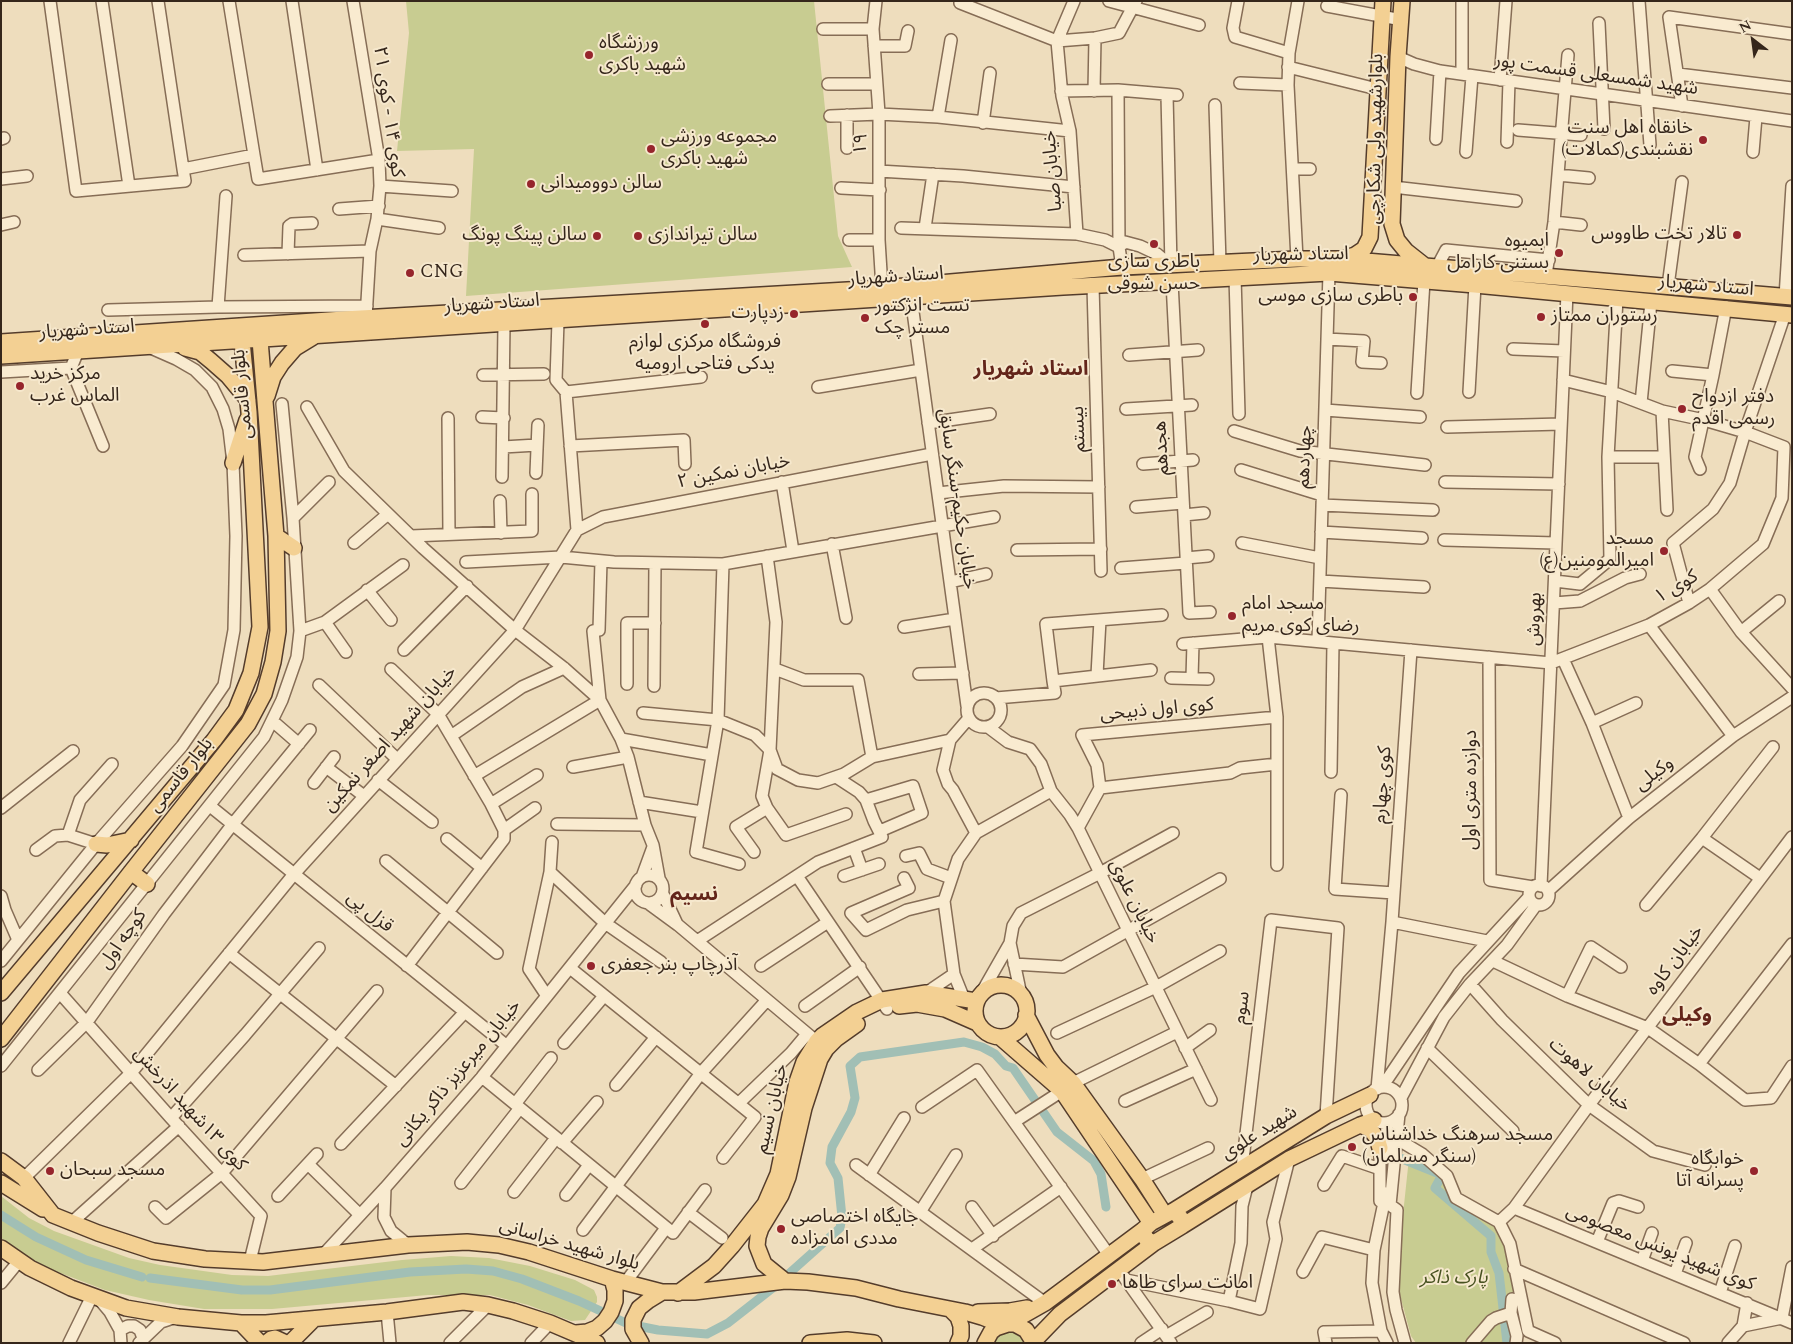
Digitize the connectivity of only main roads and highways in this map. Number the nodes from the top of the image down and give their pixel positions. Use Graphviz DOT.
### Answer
graph roads {
  1 [pos="1402,1"];
  2 [pos="1382,9"];
  3 [pos="1372,223"];
  4 [pos="1392,224"];
  5 [pos="1342,259"];
  6 [pos="1428,271"];
  7 [pos="1476,277"];
  8 [pos="1788,297"];
  9 [pos="799,299"];
  10 [pos="776,300"];
  11 [pos="1789,315"];
  12 [pos="248,326"];
  13 [pos="315,336"];
  14 [pos="260,340"];
  15 [pos="1,342"];
  16 [pos="242,342"];
  17 [pos="176,345"];
  18 [pos="1,356"];
  19 [pos="265,399"];
  20 [pos="249,406"];
  21 [pos="232,463"];
  22 [pos="276,536"];
  23 [pos="294,548"];
  24 [pos="131,840"];
  25 [pos="96,844"];
  26 [pos="131,872"];
  27 [pos="147,884"];
  28 [pos="1,993"];
  29 [pos="974,998"];
  30 [pos="885,1004"];
  31 [pos="1026,1015"];
  32 [pos="1,1019"];
  33 [pos="977,1022"];
  34 [pos="1000,1037"];
  35 [pos="3,1038"];
  36 [pos="817,1041"];
  37 [pos="1067,1087"];
  38 [pos="1376,1091"];
  39 [pos="1380,1121"];
  40 [pos="1360,1125"];
  41 [pos="1380,1148"];
  42 [pos="1,1161"];
  43 [pos="1,1183"];
  44 [pos="1169,1213"];
  45 [pos="53,1215"];
  46 [pos="1182,1226"];
  47 [pos="1147,1227"];
  48 [pos="1154,1243"];
  49 [pos="1,1248"];
  50 [pos="618,1281"];
  51 [pos="786,1281"];
  52 [pos="662,1292"];
  53 [pos="678,1292"];
  54 [pos="1045,1303"];
  55 [pos="958,1311"];
  56 [pos="314,1318"];
  57 [pos="241,1323"];
  58 [pos="1005,1324"];
  59 [pos="576,1334"];
  60 [pos="1034,1342"];
  61 [pos="260,1343"];
  62 [pos="266,1343"];
  63 [pos="286,1343"];
  64 [pos="290,1343"];
  65 [pos="597,1343"];
  66 [pos="641,1343"];
  67 [pos="810,1343"];
  68 [pos="874,1343"];
  69 [pos="958,1343"];
  70 [pos="985,1343"];
  1 -- 4 [label="main road, بلوارشهید ولی شکارچی"];
  2 -- 3 [label="main road"];
  3 -- 4 [label="main road"];
  3 -- 5 [label="main road"];
  4 -- 6 [label="main road, بلوارشهید ولی شکارچی"];
  5 -- 6 [label="main road, استاد شهریار"];
  5 -- 9 [label="main road, استاد شهریار"];
  6 -- 7 [label="main road, استاد شهریار"];
  6 -- 9 [label="main road, استاد شهریار"];
  7 -- 8 [label="main road, استاد شهریار"];
  7 -- 11 [label="main road, استاد شهریار"];
  9 -- 10 [label="main road, استاد شهریار"];
  10 -- 12 [label="main road, استاد شهریار"];
  10 -- 13 [label="main road, استاد شهریار"];
  12 -- 14 [label="main road, بلوار قاسمی"];
  12 -- 15 [label="main road, استاد شهریار"];
  12 -- 16 [label="main road, بلوار قاسمی"];
  13 -- 14 [label="main road, استاد شهریار"];
  13 -- 19 [label="main road"];
  14 -- 16 [label="main road, استاد شهریار"];
  14 -- 19 [label="main road, بلوار قاسمی"];
  16 -- 17 [label="main road, استاد شهریار"];
  16 -- 20 [label="main road, بلوار قاسمی"];
  17 -- 18 [label="main road, استاد شهریار"];
  17 -- 20 [label="main road"];
  19 -- 22 [label="main road, بلوار قاسمی"];
  20 -- 21 [label="main road"];
  20 -- 24 [label="main road, بلوار قاسمی"];
  22 -- 23 [label="main road"];
  22 -- 26 [label="main road, بلوار قاسمی"];
  24 -- 25 [label="main road"];
  24 -- 28 [label="main road, بلوار قاسمی"];
  26 -- 27 [label="main road"];
  26 -- 35 [label="main road, بلوار قاسمی"];
  29 -- 30 [label="main road, خیابان نسیم"];
  29 -- 31 [label="main road"];
  29 -- 33 [label="main road"];
  30 -- 33 [label="main road, خیابان نسیم"];
  30 -- 36 [label="main road, خیابان نسیم"];
  31 -- 34 [label="main road"];
  31 -- 37 [label="main road"];
  32 -- 35 [label="main road"];
  33 -- 34 [label="main road"];
  34 -- 37 [label="main road"];
  36 -- 51 [label="main road, خیابان نسیم"];
  36 -- 53 [label="main road, خیابان نسیم"];
  37 -- 44 [label="main road"];
  37 -- 47 [label="main road"];
  38 -- 44 [label="main road, شهید علوی"];
  39 -- 40 [label="main road, شهید علوی"];
  40 -- 41 [label="main road"];
  40 -- 46 [label="main road, شهید علوی"];
  42 -- 45 [label="main road, بلوار شهید خراسانی"];
  43 -- 45 [label="main road"];
  44 -- 46 [label="main road"];
  44 -- 47 [label="main road, شهید علوی"];
  45 -- 50 [label="main road, بلوار شهید خراسانی"];
  46 -- 48 [label="main road, شهید علوی"];
  47 -- 48 [label="main road"];
  47 -- 54 [label="main road"];
  48 -- 60 [label="main road"];
  49 -- 57 [label="main road"];
  50 -- 52 [label="main road, بلوار شهید خراسانی"];
  50 -- 59 [label="main road"];
  51 -- 53 [label="main road, بلوار شهید خراسانی"];
  51 -- 55 [label="main road, بلوار شهید خراسانی"];
  52 -- 53 [label="main road, بلوار شهید خراسانی"];
  52 -- 66 [label="main road"];
  54 -- 55 [label="main road"];
  54 -- 58 [label="main road"];
  55 -- 58 [label="main road, بلوار شهید خراسانی"];
  55 -- 69 [label="main road"];
  56 -- 57 [label="main road"];
  56 -- 59 [label="main road"];
  56 -- 64 [label="main road"];
  57 -- 61 [label="main road"];
  58 -- 60 [label="main road, بلوار شهید خراسانی"];
  58 -- 70 [label="main road"];
  59 -- 65 [label="main road"];
  62 -- 63 [label="main road"];
  67 -- 68 [label="main road"];
}
